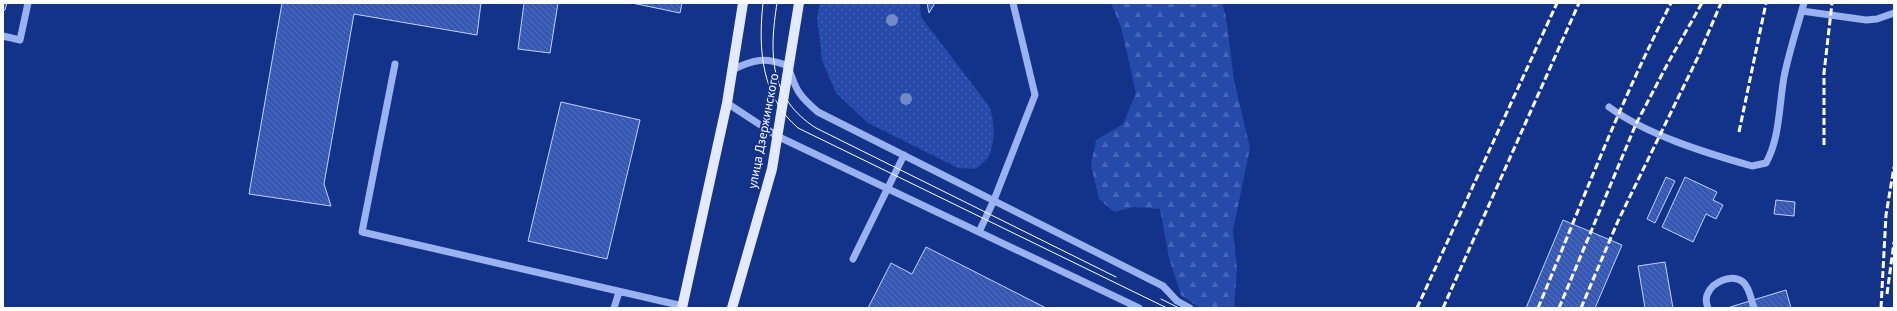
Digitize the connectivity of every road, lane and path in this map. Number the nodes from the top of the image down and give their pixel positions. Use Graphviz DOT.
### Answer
graph roads {
  1 [pos="28,3"];
  2 [pos="743,3"];
  3 [pos="799,3"];
  4 [pos="1013,3"];
  5 [pos="1804,3"];
  6 [pos="1802,11"];
  7 [pos="1894,13"];
  8 [pos="3,36"];
  9 [pos="395,64"];
  10 [pos="788,66"];
  11 [pos="732,70"];
  12 [pos="727,103"];
  13 [pos="1609,107"];
  14 [pos="777,136"];
  15 [pos="904,155"];
  16 [pos="888,189"];
  17 [pos="994,200"];
  18 [pos="979,232"];
  19 [pos="853,259"];
  20 [pos="619,292"];
  21 [pos="1175,305"];
  22 [pos="682,307"];
  23 [pos="614,308"];
  24 [pos="732,308"];
  25 [pos="1139,308"];
  26 [pos="1190,308"];
  27 [pos="1708,308"];
  28 [pos="1754,308"];
  1 -- 8 [label="lane"];
  2 -- 11 [label="main road"];
  3 -- 10 [label="main road, улица Дзержинского"];
  4 -- 17 [label="lane"];
  5 -- 6 [label="lane"];
  6 -- 7 [label="lane"];
  6 -- 13 [label="lane"];
  9 -- 20 [label="lane"];
  10 -- 11 [label="lane"];
  10 -- 14 [label="main road, улица Дзержинского"];
  10 -- 15 [label="lane"];
  11 -- 12 [label="main road"];
  12 -- 14 [label="lane"];
  12 -- 22 [label="main road"];
  14 -- 16 [label="lane"];
  14 -- 24 [label="main road, улица Дзержинского"];
  15 -- 16 [label="lane"];
  15 -- 17 [label="lane"];
  16 -- 18 [label="lane"];
  16 -- 19 [label="lane"];
  17 -- 18 [label="lane"];
  17 -- 21 [label="lane"];
  18 -- 25 [label="lane"];
  20 -- 22 [label="lane"];
  20 -- 23 [label="lane"];
  21 -- 26 [label="lane"];
  27 -- 28 [label="lane"];
}
